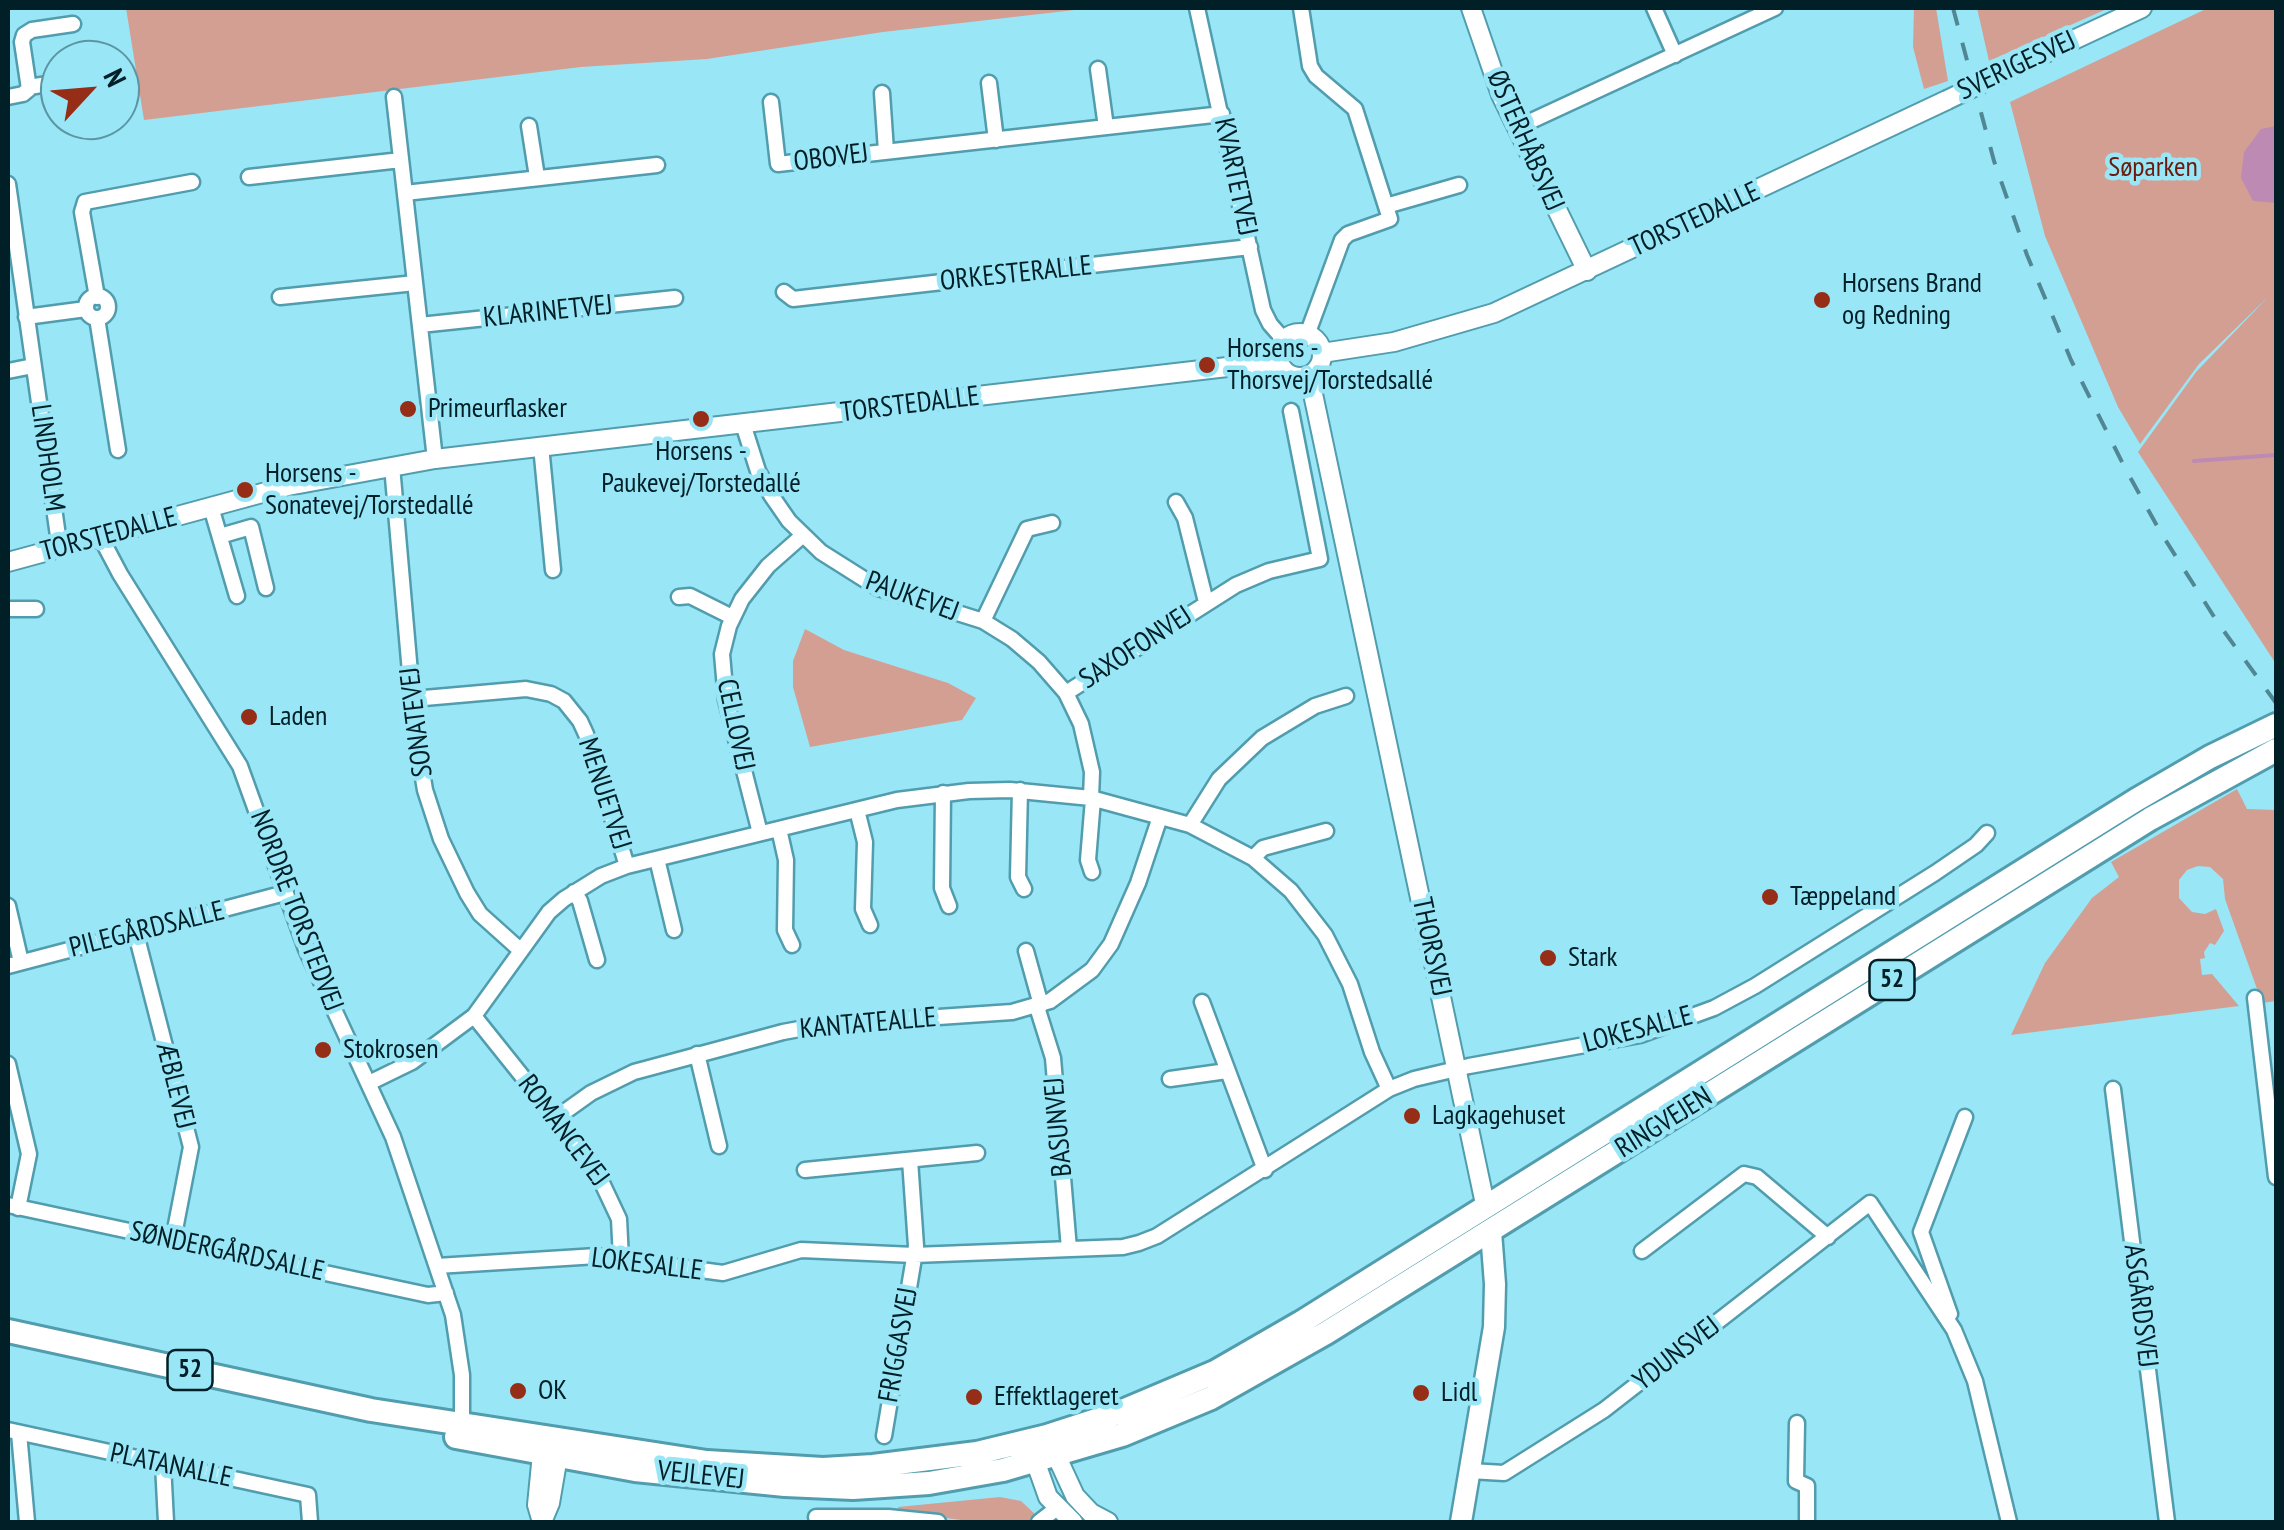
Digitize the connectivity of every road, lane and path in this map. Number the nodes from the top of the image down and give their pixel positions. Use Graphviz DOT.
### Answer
graph roads {
  1 [pos="1197,8"];
  2 [pos="1301,8"];
  3 [pos="1471,8"];
  4 [pos="1654,8"];
  5 [pos="1776,8"];
  6 [pos="2142,8"];
  7 [pos="73,24"];
  8 [pos="1675,56"];
  9 [pos="1098,69"];
  10 [pos="989,83"];
  11 [pos="40,85"];
  12 [pos="28,87"];
  13 [pos="882,93"];
  14 [pos="8,97"];
  15 [pos="394,97"];
  16 [pos="1947,100"];
  17 [pos="771,102"];
  18 [pos="1222,114"];
  19 [pos="530,126"];
  20 [pos="1106,127"];
  21 [pos="1516,128"];
  22 [pos="996,140"];
  23 [pos="886,151"];
  24 [pos="402,160"];
  25 [pos="658,165"];
  26 [pos="249,177"];
  27 [pos="538,178"];
  28 [pos="192,182"];
  29 [pos="1458,184"];
  30 [pos="8,192"];
  31 [pos="405,193"];
  32 [pos="1386,206"];
  33 [pos="1250,247"];
  34 [pos="1587,271"];
  35 [pos="415,282"];
  36 [pos="14,283"];
  37 [pos="784,292"];
  38 [pos="280,297"];
  39 [pos="675,298"];
  40 [pos="92,314"];
  41 [pos="26,317"];
  42 [pos="420,326"];
  43 [pos="1306,335"];
  44 [pos="1284,340"];
  45 [pos="1322,354"];
  46 [pos="1279,361"];
  47 [pos="33,366"];
  48 [pos="8,371"];
  49 [pos="1309,375"];
  50 [pos="1292,410"];
  51 [pos="743,424"];
  52 [pos="541,446"];
  53 [pos="118,450"];
  54 [pos="436,459"];
  55 [pos="392,466"];
  56 [pos="1176,502"];
  57 [pos="211,507"];
  58 [pos="1052,523"];
  59 [pos="220,536"];
  60 [pos="802,536"];
  61 [pos="102,538"];
  62 [pos="60,550"];
  63 [pos="8,562"];
  64 [pos="552,570"];
  65 [pos="266,588"];
  66 [pos="237,596"];
  67 [pos="678,597"];
  68 [pos="1206,602"];
  69 [pos="8,609"];
  70 [pos="36,609"];
  71 [pos="732,617"];
  72 [pos="983,621"];
  73 [pos="1066,693"];
  74 [pos="1346,696"];
  75 [pos="412,699"];
  76 [pos="2274,734"];
  77 [pos="1020,790"];
  78 [pos="943,793"];
  79 [pos="1092,798"];
  80 [pos="858,810"];
  81 [pos="1160,817"];
  82 [pos="1190,826"];
  83 [pos="779,829"];
  84 [pos="1326,832"];
  85 [pos="760,833"];
  86 [pos="1987,834"];
  87 [pos="1253,858"];
  88 [pos="657,859"];
  89 [pos="627,866"];
  90 [pos="1092,872"];
  91 [pos="1024,889"];
  92 [pos="574,892"];
  93 [pos="286,893"];
  94 [pos="8,906"];
  95 [pos="949,906"];
  96 [pos="870,925"];
  97 [pos="674,930"];
  98 [pos="136,934"];
  99 [pos="792,945"];
  100 [pos="520,949"];
  101 [pos="1026,952"];
  102 [pos="596,960"];
  103 [pos="14,964"];
  104 [pos="2255,998"];
  105 [pos="1202,1002"];
  106 [pos="1039,1006"];
  107 [pos="474,1016"];
  108 [pos="697,1054"];
  109 [pos="8,1064"];
  110 [pos="1456,1069"];
  111 [pos="1227,1072"];
  112 [pos="1170,1078"];
  113 [pos="368,1084"];
  114 [pos="1388,1089"];
  115 [pos="2113,1089"];
  116 [pos="1965,1116"];
  117 [pos="556,1118"];
  118 [pos="719,1146"];
  119 [pos="977,1153"];
  120 [pos="910,1160"];
  121 [pos="806,1170"];
  122 [pos="1265,1170"];
  123 [pos="2276,1177"];
  124 [pos="1485,1204"];
  125 [pos="13,1206"];
  126 [pos="1491,1232"];
  127 [pos="1828,1237"];
  128 [pos="173,1240"];
  129 [pos="1069,1250"];
  130 [pos="1642,1251"];
  131 [pos="914,1255"];
  132 [pos="621,1260"];
  133 [pos="437,1266"];
  134 [pos="446,1293"];
  135 [pos="1954,1330"];
  136 [pos="8,1331"];
  137 [pos="372,1410"];
  138 [pos="462,1422"];
  139 [pos="1797,1423"];
  140 [pos="13,1432"];
  141 [pos="884,1436"];
  142 [pos="1042,1449"];
  143 [pos="551,1450"];
  144 [pos="163,1464"];
  145 [pos="1470,1471"];
  146 [pos="1057,1508"];
  147 [pos="816,1517"];
  148 [pos="26,1522"];
  149 [pos="166,1522"];
  150 [pos="310,1522"];
  151 [pos="542,1522"];
  152 [pos="938,1522"];
  153 [pos="1038,1522"];
  154 [pos="1073,1522"];
  155 [pos="1108,1522"];
  156 [pos="1461,1522"];
  157 [pos="1807,1522"];
  158 [pos="2009,1522"];
  159 [pos="2167,1522"];
  1 -- 18 [label="street, KVARTETVEJ"];
  2 -- 32 [label="street"];
  3 -- 21 [label="street, ØSTERHÅBSVEJ"];
  4 -- 8 [label="street"];
  5 -- 8 [label="street"];
  6 -- 16 [label="street, SVERIGESVEJ, bridge"];
  7 -- 12 [label="street"];
  8 -- 21 [label="street"];
  9 -- 20 [label="street"];
  10 -- 22 [label="street"];
  11 -- 12 [label="street"];
  12 -- 14 [label="street"];
  13 -- 23 [label="street, OBOVEJ"];
  15 -- 24 [label="street"];
  16 -- 34 [label="street, TORSTEDALLE"];
  17 -- 23 [label="street, OBOVEJ"];
  18 -- 20 [label="street, OBOVEJ"];
  18 -- 33 [label="street, KVARTETVEJ"];
  19 -- 27 [label="street"];
  20 -- 22 [label="street, OBOVEJ"];
  21 -- 34 [label="street, ØSTERHÅBSVEJ"];
  22 -- 23 [label="street, OBOVEJ"];
  24 -- 26 [label="street"];
  24 -- 31 [label="street"];
  25 -- 27 [label="street"];
  27 -- 31 [label="street"];
  28 -- 40 [label="street"];
  29 -- 32 [label="street"];
  30 -- 36 [label="street, LINDHOLM"];
  31 -- 35 [label="street"];
  32 -- 43 [label="street"];
  33 -- 37 [label="street, ORKESTERALLE"];
  33 -- 44 [label="street, KVARTETVEJ"];
  34 -- 45 [label="street, TORSTEDALLE"];
  35 -- 38 [label="street"];
  35 -- 42 [label="street"];
  36 -- 41 [label="street, LINDHOLM"];
  39 -- 42 [label="street, KLARINETVEJ"];
  40 -- 41 [label="street"];
  40 -- 53 [label="street"];
  41 -- 47 [label="street, LINDHOLM"];
  42 -- 54 [label="street"];
  43 -- 44 [label="street"];
  43 -- 45 [label="street"];
  44 -- 46 [label="street"];
  45 -- 49 [label="street"];
  46 -- 49 [label="street"];
  46 -- 51 [label="street, TORSTEDALLE"];
  47 -- 48 [label="street, LINDHOLM"];
  47 -- 62 [label="street, LINDHOLM"];
  49 -- 110 [label="street, THORSVEJ"];
  50 -- 68 [label="street, SAXOFONVEJ"];
  51 -- 52 [label="street, TORSTEDALLE"];
  51 -- 60 [label="street, PAUKEVEJ"];
  52 -- 54 [label="street, TORSTEDALLE"];
  52 -- 64 [label="street"];
  54 -- 55 [label="street, TORSTEDALLE"];
  55 -- 57 [label="street, TORSTEDALLE"];
  55 -- 75 [label="street, SONATEVEJ"];
  56 -- 68 [label="street, SAXOFONVEJ"];
  57 -- 59 [label="street, TORSTEDALLE"];
  57 -- 61 [label="street, TORSTEDALLE"];
  58 -- 72 [label="street, PAUKEVEJ"];
  59 -- 65 [label="street, TORSTEDALLE"];
  59 -- 66 [label="street, TORSTEDALLE"];
  60 -- 71 [label="street, CELLOVEJ"];
  60 -- 72 [label="street, PAUKEVEJ"];
  61 -- 62 [label="street, TORSTEDALLE"];
  61 -- 93 [label="street, NORDRE TORSTEDVEJ"];
  62 -- 63 [label="street, TORSTEDALLE"];
  67 -- 71 [label="street"];
  68 -- 73 [label="street, SAXOFONVEJ"];
  69 -- 70 [label="street, TORSTEDALLE"];
  71 -- 85 [label="street, CELLOVEJ"];
  72 -- 73 [label="street, PAUKEVEJ"];
  73 -- 79 [label="street, PAUKEVEJ"];
  74 -- 82 [label="street"];
  75 -- 89 [label="street, MENUETVEJ"];
  75 -- 100 [label="street, SONATEVEJ"];
  76 -- 124 [label="main road, RINGVEJEN / 52"];
  76 -- 126 [label="main road, RINGVEJEN / 52"];
  77 -- 78 [label="street"];
  77 -- 79 [label="street"];
  77 -- 91 [label="street"];
  78 -- 80 [label="street"];
  78 -- 95 [label="street"];
  79 -- 81 [label="street"];
  79 -- 90 [label="street, PAUKEVEJ"];
  80 -- 83 [label="street"];
  80 -- 96 [label="street"];
  81 -- 82 [label="street"];
  81 -- 106 [label="street, KANTATEALLE"];
  82 -- 87 [label="street"];
  83 -- 85 [label="street"];
  83 -- 99 [label="street"];
  84 -- 87 [label="street"];
  85 -- 88 [label="street"];
  86 -- 110 [label="street, LOKESALLE"];
  87 -- 114 [label="street"];
  88 -- 89 [label="street"];
  88 -- 97 [label="street"];
  89 -- 92 [label="street"];
  92 -- 100 [label="street"];
  92 -- 102 [label="street"];
  93 -- 98 [label="street, PILEGÅRDSALLE"];
  93 -- 113 [label="street, NORDRE TORSTEDVEJ"];
  94 -- 103 [label="street"];
  98 -- 103 [label="street, PILEGÅRDSALLE"];
  98 -- 128 [label="street, ÆBLEVEJ"];
  100 -- 107 [label="street"];
  101 -- 106 [label="street"];
  104 -- 123 [label="street"];
  105 -- 111 [label="street"];
  106 -- 108 [label="street, KANTATEALLE"];
  106 -- 129 [label="street, BASUNVEJ"];
  107 -- 113 [label="street"];
  107 -- 117 [label="street, ROMANCEVEJ"];
  108 -- 117 [label="street, KANTATEALLE"];
  108 -- 118 [label="street"];
  109 -- 125 [label="street"];
  110 -- 114 [label="street, LOKESALLE"];
  110 -- 124 [label="street, THORSVEJ"];
  111 -- 112 [label="street"];
  111 -- 122 [label="street"];
  113 -- 133 [label="street, NORDRE TORSTEDVEJ"];
  114 -- 122 [label="street, LOKESALLE"];
  115 -- 159 [label="street, ASGÅRDSVEJ"];
  116 -- 135 [label="street"];
  117 -- 132 [label="street, ROMANCEVEJ"];
  119 -- 120 [label="street"];
  120 -- 121 [label="street"];
  120 -- 131 [label="street"];
  122 -- 129 [label="street, LOKESALLE"];
  124 -- 126 [label="main road, THORSVEJ"];
  124 -- 142 [label="main road, RINGVEJEN / 52"];
  125 -- 128 [label="street, SØNDERGÅRDSALLE"];
  126 -- 142 [label="main road, RINGVEJEN / 52"];
  126 -- 145 [label="main road, THORSVEJ"];
  127 -- 130 [label="street"];
  127 -- 135 [label="street, YDUNSVEJ"];
  127 -- 145 [label="street, YDUNSVEJ"];
  128 -- 134 [label="street, SØNDERGÅRDSALLE"];
  129 -- 131 [label="street, LOKESALLE"];
  131 -- 132 [label="street, LOKESALLE"];
  131 -- 141 [label="street, FRIGGASVEJ"];
  132 -- 133 [label="street, LOKESALLE"];
  133 -- 134 [label="street, NORDRE TORSTEDVEJ"];
  134 -- 138 [label="street, NORDRE TORSTEDVEJ"];
  135 -- 158 [label="street"];
  136 -- 137 [label="main road, VEJLEVEJ / 52"];
  137 -- 138 [label="main road, VEJLEVEJ / 52"];
  137 -- 143 [label="main road, VEJLEVEJ / 52"];
  138 -- 143 [label="main road, VEJLEVEJ / 52"];
  139 -- 157 [label="street"];
  140 -- 144 [label="street, PLATANALLE"];
  140 -- 148 [label="street"];
  142 -- 143 [label="main road, VEJLEVEJ / 52"];
  142 -- 146 [label="street"];
  142 -- 155 [label="street"];
  143 -- 151 [label="street"];
  144 -- 149 [label="street"];
  144 -- 150 [label="street, PLATANALLE"];
  145 -- 156 [label="main road, THORSVEJ"];
  146 -- 153 [label="street"];
  146 -- 154 [label="street"];
  147 -- 152 [label="street"];
}
